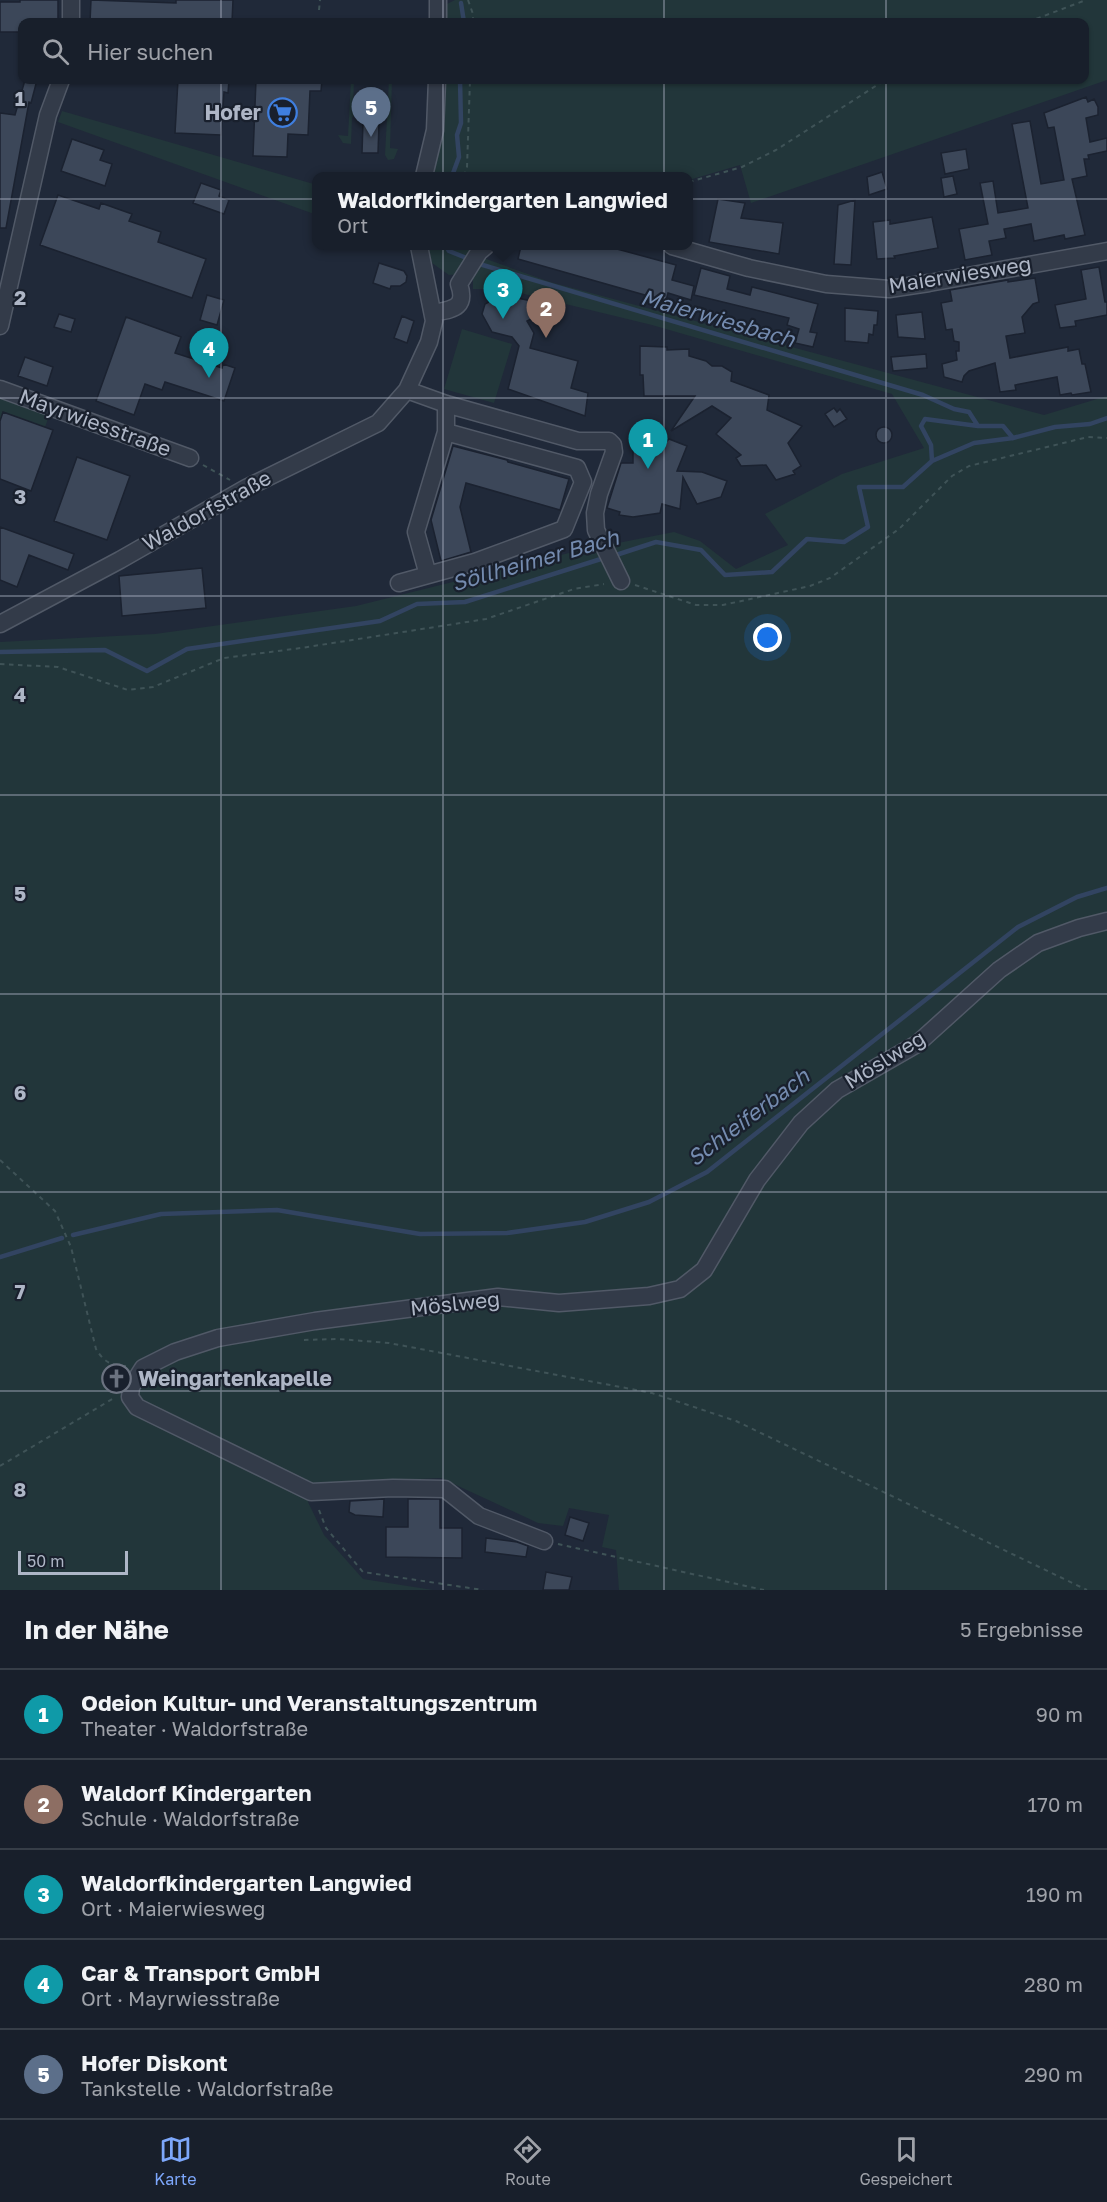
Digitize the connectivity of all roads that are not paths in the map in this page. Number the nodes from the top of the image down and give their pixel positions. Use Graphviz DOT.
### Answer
graph roads {
  1 [pos="71,0"];
  2 [pos="438,0"];
  3 [pos="71,18"];
  4 [pos="438,18"];
  5 [pos="60,84"];
  6 [pos="437,84"];
  7 [pos="425,172"];
  8 [pos="420,250"];
  9 [pos="482,250"];
  10 [pos="686,250"];
  11 [pos="1107,251"];
  12 [pos="464,277"];
  13 [pos="427,281"];
  14 [pos="434,313"];
  15 [pos="0,326"];
  16 [pos="0,388"];
  17 [pos="407,390"];
  18 [pos="446,404"];
  19 [pos="446,432"];
  20 [pos="190,458"];
  21 [pos="428,575"];
  22 [pos="620,577"];
  23 [pos="399,584"];
  24 [pos="0,624"];
  25 [pos="1107,921"];
  26 [pos="544,1541"];
  1 -- 3 [label="street"];
  2 -- 4 [label="street"];
  5 -- 15 [label="street"];
  6 -- 7 [label="street"];
  8 -- 13 [label="street, Waldorfstraße"];
  9 -- 12 [label="street"];
  10 -- 11 [label="street, Maierwiesweg"];
  12 -- 13 [label="street"];
  12 -- 14 [label="street"];
  13 -- 14 [label="street, Waldorfstraße"];
  14 -- 17 [label="street, Waldorfstraße"];
  16 -- 20 [label="street, Mayrwiesstraße"];
  17 -- 18 [label="street"];
  17 -- 24 [label="street, Waldorfstraße"];
  18 -- 19 [label="street"];
  18 -- 22 [label="street"];
  19 -- 21 [label="street"];
  19 -- 21 [label="street"];
  21 -- 23 [label="street"];
  25 -- 26 [label="street, Möslweg"];
}
